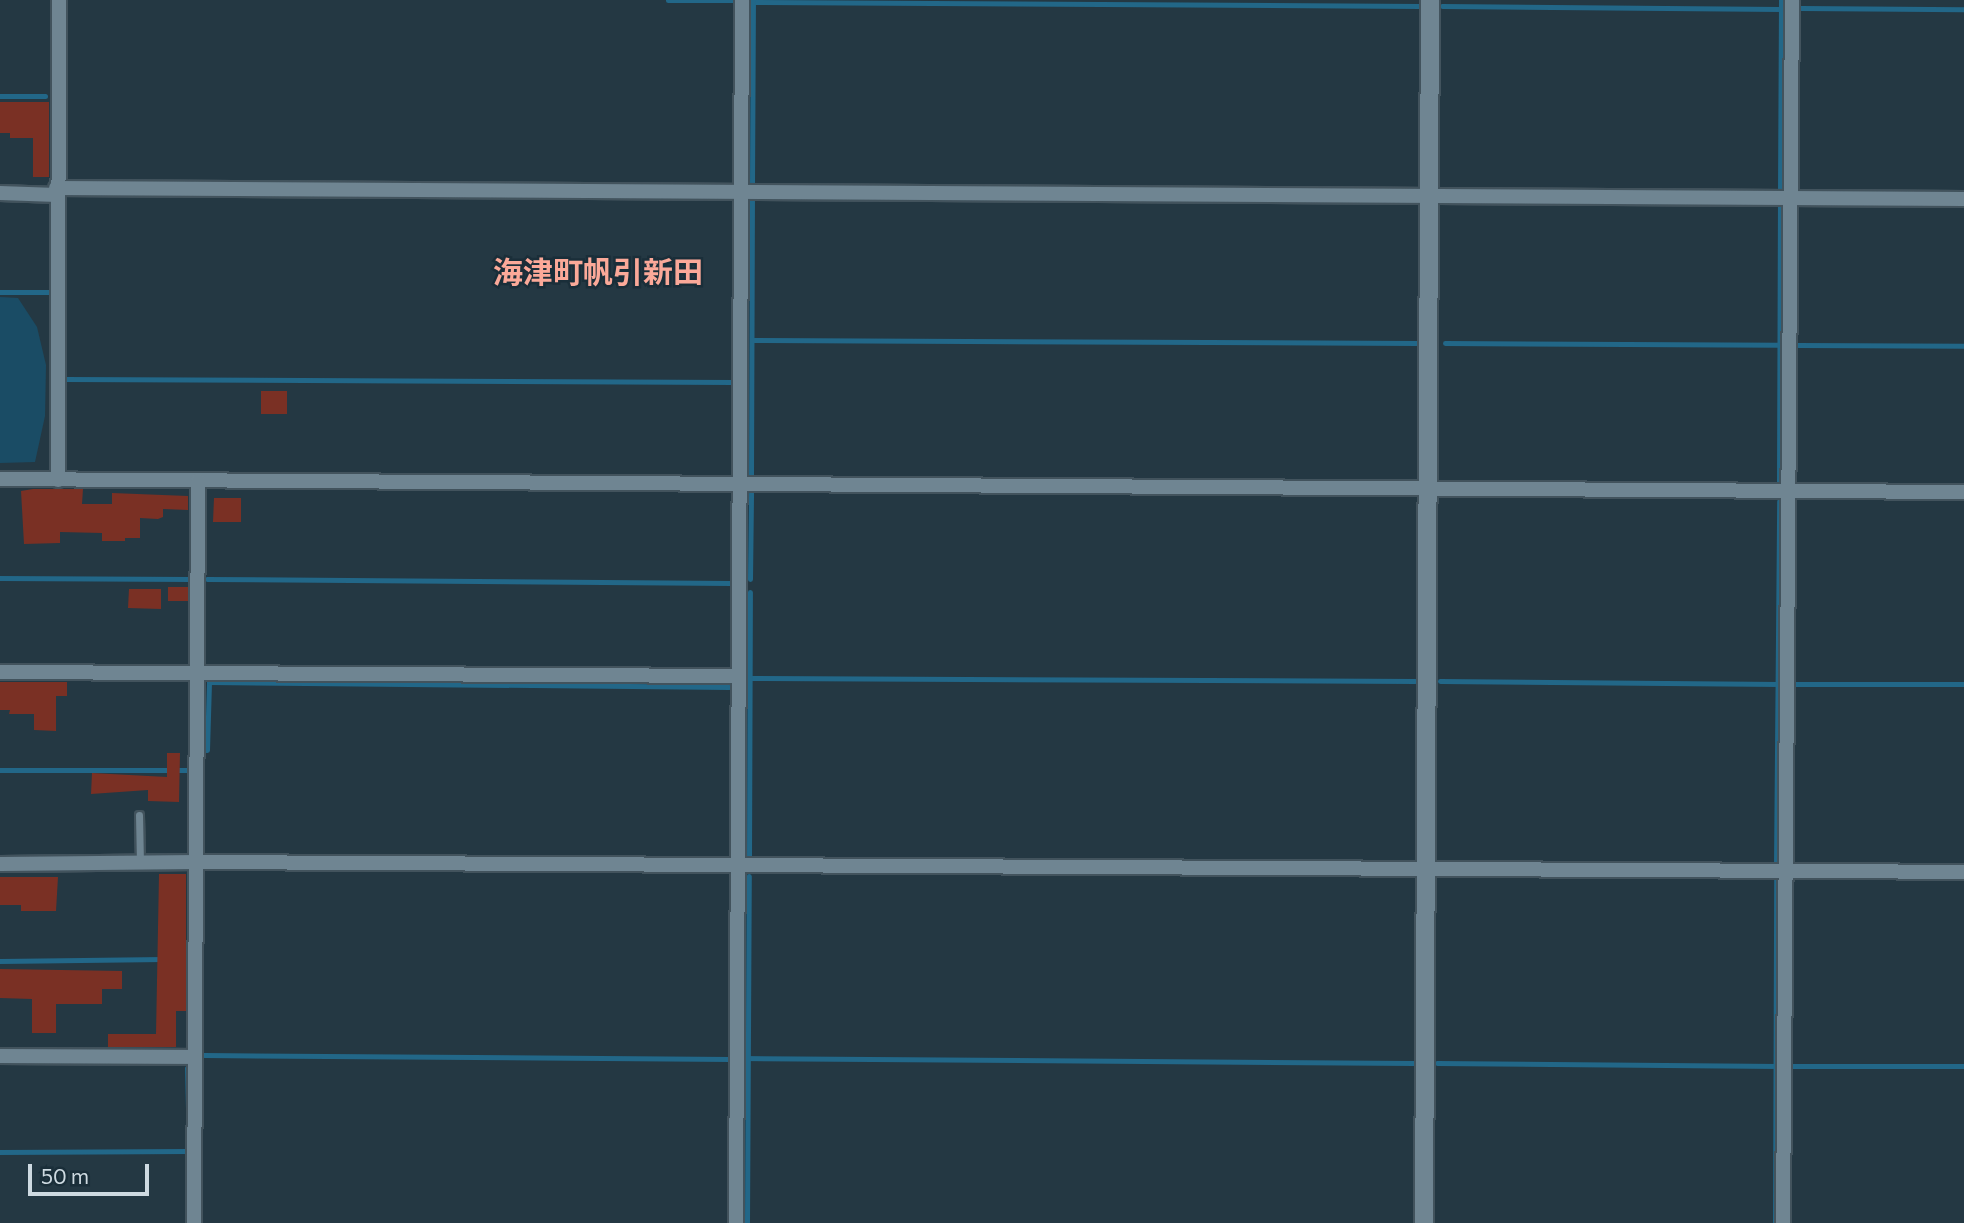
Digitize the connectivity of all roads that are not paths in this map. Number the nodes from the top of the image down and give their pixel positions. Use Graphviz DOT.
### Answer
graph roads {
  1 [pos="59,0"];
  2 [pos="742,0"];
  3 [pos="1430,0"];
  4 [pos="1792,0"];
  5 [pos="57,191"];
  6 [pos="741,191"];
  7 [pos="0,193"];
  8 [pos="1428,195"];
  9 [pos="1791,199"];
  10 [pos="1964,199"];
  11 [pos="0,480"];
  12 [pos="58,480"];
  13 [pos="198,481"];
  14 [pos="739,485"];
  15 [pos="1427,488"];
  16 [pos="1789,490"];
  17 [pos="1964,492"];
  18 [pos="0,673"];
  19 [pos="197,674"];
  20 [pos="738,676"];
  21 [pos="139,815"];
  22 [pos="197,862"];
  23 [pos="139,863"];
  24 [pos="0,864"];
  25 [pos="737,866"];
  26 [pos="1426,869"];
  27 [pos="1786,870"];
  28 [pos="1964,872"];
  29 [pos="0,1056"];
  30 [pos="193,1057"];
  31 [pos="194,1223"];
  32 [pos="736,1223"];
  33 [pos="1424,1223"];
  34 [pos="1783,1223"];
  1 -- 5 [label="street"];
  2 -- 6 [label="street"];
  3 -- 8 [label="street"];
  4 -- 9 [label="street"];
  5 -- 6 [label="street"];
  5 -- 7 [label="street"];
  5 -- 12 [label="street"];
  6 -- 8 [label="street"];
  6 -- 14 [label="street"];
  8 -- 9 [label="street"];
  8 -- 15 [label="street"];
  9 -- 10 [label="street"];
  9 -- 16 [label="street"];
  11 -- 12 [label="street"];
  12 -- 13 [label="street"];
  13 -- 14 [label="street"];
  13 -- 19 [label="street"];
  14 -- 15 [label="street"];
  14 -- 20 [label="street"];
  15 -- 16 [label="street"];
  15 -- 26 [label="street"];
  16 -- 17 [label="street"];
  16 -- 27 [label="street"];
  18 -- 19 [label="street"];
  19 -- 20 [label="street"];
  19 -- 22 [label="street"];
  20 -- 25 [label="street"];
  21 -- 23 [label="lane"];
  22 -- 23 [label="street"];
  22 -- 25 [label="street"];
  22 -- 30 [label="street"];
  23 -- 24 [label="street"];
  25 -- 26 [label="street"];
  25 -- 32 [label="street"];
  26 -- 27 [label="street"];
  26 -- 33 [label="street"];
  27 -- 28 [label="street"];
  27 -- 34 [label="street"];
  29 -- 30 [label="street"];
  30 -- 31 [label="street"];
}
